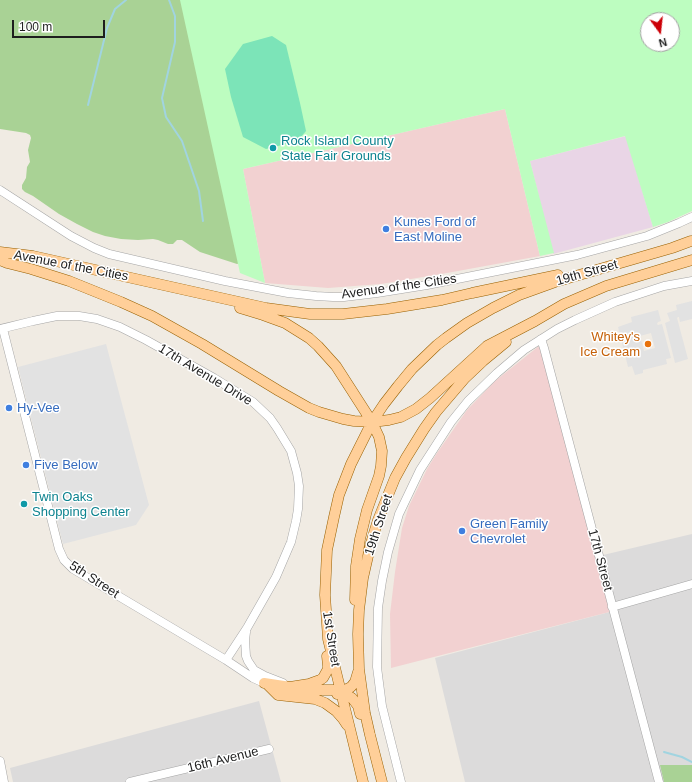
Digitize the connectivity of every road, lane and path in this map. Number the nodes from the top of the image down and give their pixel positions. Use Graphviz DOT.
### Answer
graph roads {
  1 [pos="0,190"];
  2 [pos="692,217"];
  3 [pos="692,241"];
  4 [pos="0,252"];
  5 [pos="0,260"];
  6 [pos="692,260"];
  7 [pos="692,265"];
  8 [pos="639,276"];
  9 [pos="692,280"];
  10 [pos="165,286"];
  11 [pos="535,321"];
  12 [pos="2,329"];
  13 [pos="541,339"];
  14 [pos="372,422"];
  15 [pos="339,495"];
  16 [pos="331,528"];
  17 [pos="692,584"];
  18 [pos="612,606"];
  19 [pos="247,628"];
  20 [pos="359,646"];
  21 [pos="226,660"];
  22 [pos="359,669"];
  23 [pos="266,684"];
  24 [pos="288,687"];
  25 [pos="341,692"];
  26 [pos="350,730"];
  27 [pos="269,748"];
  28 [pos="0,761"];
  29 [pos="2,779"];
  30 [pos="130,782"];
  31 [pos="363,782"];
  32 [pos="378,782"];
  33 [pos="382,782"];
  34 [pos="401,782"];
  35 [pos="659,782"];
  1 -- 2 [label="street, Avenue of the Cities"];
  3 -- 10 [label="main road, Avenue of the Cities"];
  3 -- 14 [label="main road, 19th Street"];
  4 -- 10 [label="main road, Avenue of the Cities"];
  5 -- 14 [label="main road, Avenue of the Cities"];
  6 -- 8 [label="main road, Avenue of the Cities"];
  7 -- 8 [label="main road"];
  8 -- 11 [label="main road, Avenue of the Cities"];
  9 -- 13 [label="street"];
  10 -- 14 [label="main road, Avenue of the Cities"];
  11 -- 14 [label="main road, Avenue of the Cities"];
  11 -- 20 [label="main road, 19th Street"];
  12 -- 19 [label="street, 17th Avenue Drive"];
  12 -- 21 [label="street, 5th Street"];
  13 -- 18 [label="street, 17th Street"];
  13 -- 34 [label="street, 19th Street"];
  14 -- 15 [label="main road, 19th Street"];
  14 -- 20 [label="main road, Avenue of the Cities"];
  15 -- 16 [label="main road, 1st Street"];
  16 -- 24 [label="main road"];
  16 -- 25 [label="main road, 1st Street"];
  17 -- 18 [label="street"];
  18 -- 35 [label="street, 17th Street"];
  19 -- 21 [label="street, 17th Avenue Drive"];
  19 -- 24 [label="street"];
  20 -- 22 [label="main road, 19th Street"];
  21 -- 23 [label="street"];
  22 -- 25 [label="main road"];
  22 -- 33 [label="main road, 19th Street"];
  23 -- 24 [label="main road"];
  23 -- 25 [label="main road"];
  23 -- 26 [label="main road"];
  24 -- 25 [label="main road"];
  25 -- 26 [label="main road, 1st Street"];
  25 -- 32 [label="main road"];
  26 -- 31 [label="main road, 1st Street"];
  27 -- 30 [label="street, 16th Avenue"];
  28 -- 29 [label="street"];
}
